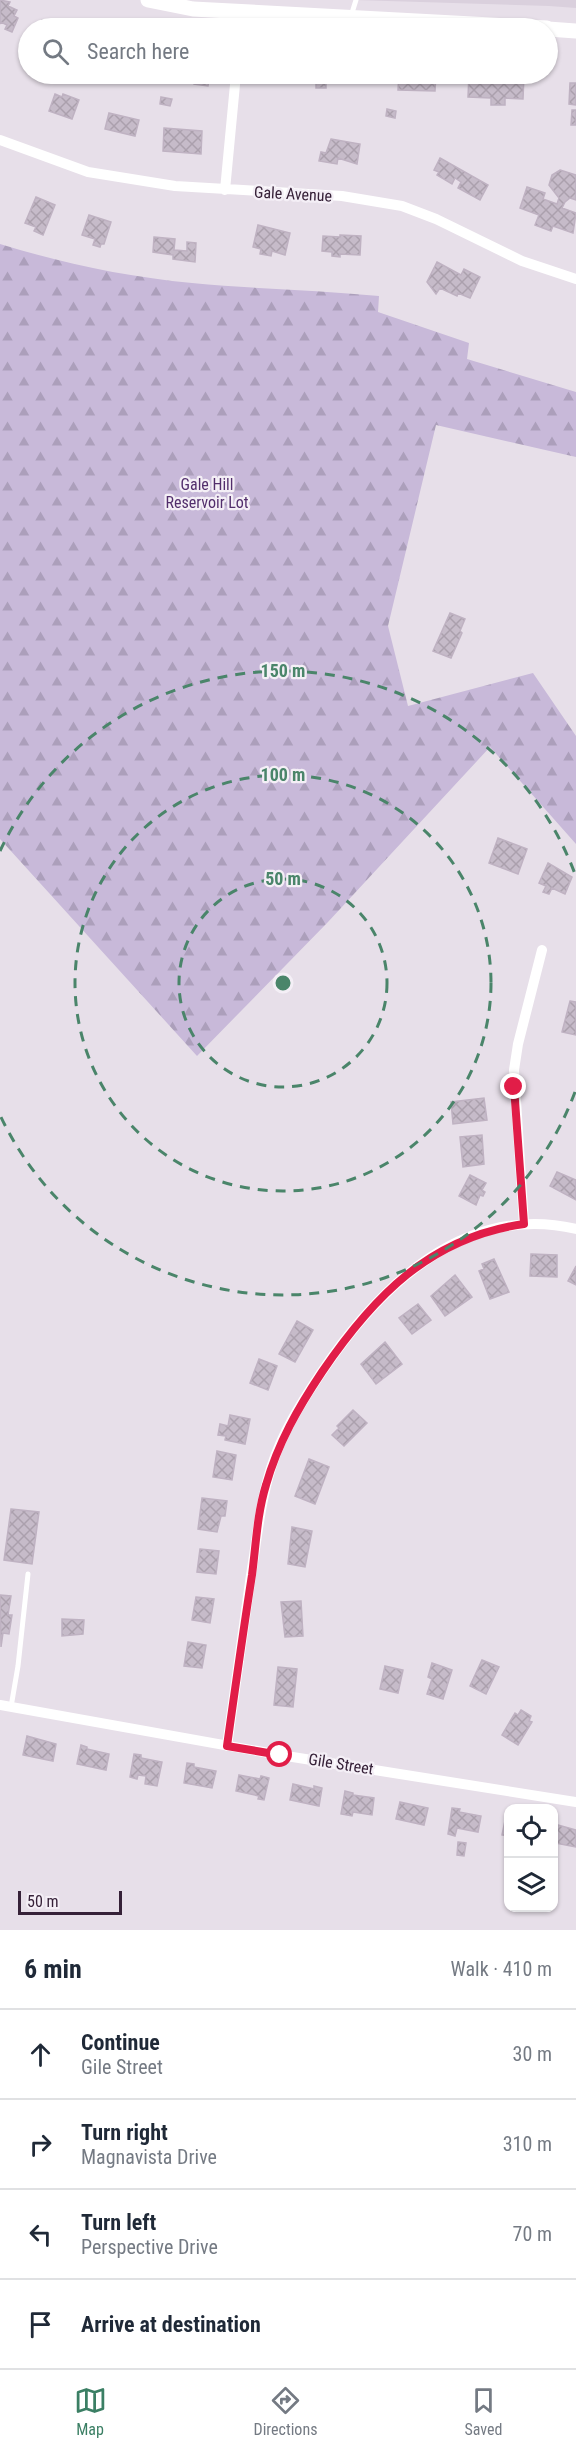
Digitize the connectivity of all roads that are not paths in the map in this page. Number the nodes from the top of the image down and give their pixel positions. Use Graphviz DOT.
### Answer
graph roads {
  1 [pos="148,0"];
  2 [pos="356,0"];
  3 [pos="241,12"];
  4 [pos="241,18"];
  5 [pos="351,18"];
  6 [pos="558,29"];
  7 [pos="576,31"];
  8 [pos="235,84"];
  9 [pos="0,140"];
  10 [pos="225,190"];
  11 [pos="576,279"];
  12 [pos="543,950"];
  13 [pos="524,1224"];
  14 [pos="576,1229"];
  15 [pos="28,1574"];
  16 [pos="5,1706"];
  17 [pos="227,1746"];
  18 [pos="576,1802"];
  1 -- 3 [label="main road"];
  2 -- 5 [label="lane"];
  3 -- 4 [label="street"];
  3 -- 5 [label="main road"];
  6 -- 7 [label="main road"];
  8 -- 10 [label="street"];
  9 -- 10 [label="street, Gale Avenue"];
  10 -- 11 [label="street, Gale Avenue"];
  12 -- 13 [label="street"];
  13 -- 14 [label="street"];
  13 -- 17 [label="street"];
  15 -- 16 [label="lane"];
  16 -- 17 [label="street, Gile Street"];
  17 -- 18 [label="street, Gile Street"];
}
